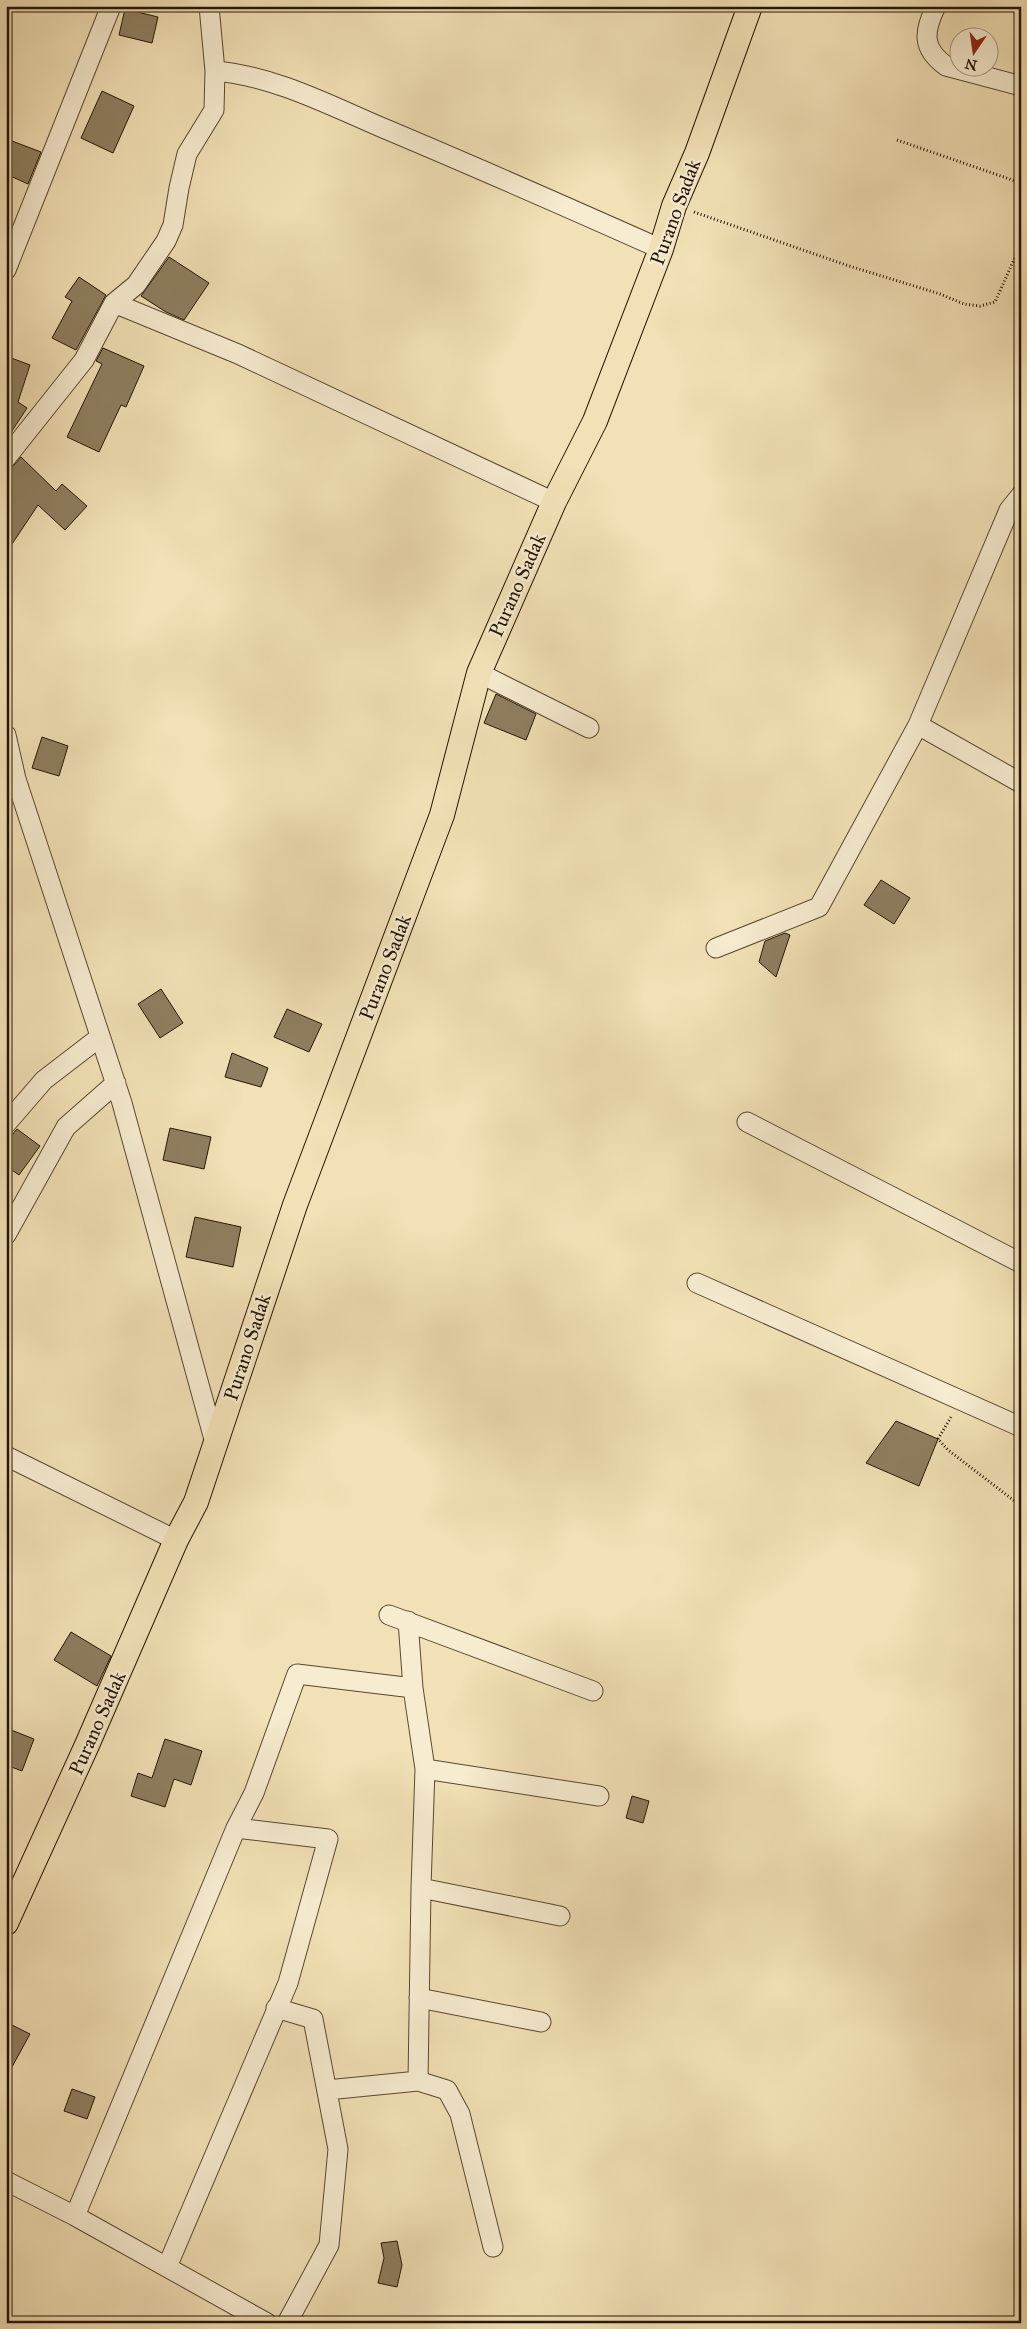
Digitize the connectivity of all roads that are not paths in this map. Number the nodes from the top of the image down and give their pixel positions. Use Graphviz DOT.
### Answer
graph roads {
  1 [pos="111,6"];
  2 [pos="208,6"];
  3 [pos="750,6"];
  4 [pos="936,6"];
  5 [pos="215,72"];
  6 [pos="1021,86"];
  7 [pos="662,249"];
  8 [pos="6,270"];
  9 [pos="114,302"];
  10 [pos="6,458"];
  11 [pos="554,502"];
  12 [pos="1017,507"];
  13 [pos="478,673"];
  14 [pos="918,725"];
  15 [pos="589,728"];
  16 [pos="6,735"];
  17 [pos="1021,783"];
  18 [pos="716,948"];
  19 [pos="100,1037"];
  20 [pos="116,1083"];
  21 [pos="748,1122"];
  22 [pos="6,1124"];
  23 [pos="6,1235"];
  24 [pos="1021,1263"];
  25 [pos="697,1283"];
  26 [pos="1021,1427"];
  27 [pos="215,1443"];
  28 [pos="6,1456"];
  29 [pos="176,1540"];
  30 [pos="389,1615"];
  31 [pos="408,1621"];
  32 [pos="413,1688"];
  33 [pos="592,1691"];
  34 [pos="426,1769"];
  35 [pos="599,1796"];
  36 [pos="236,1828"];
  37 [pos="421,1888"];
  38 [pos="560,1916"];
  39 [pos="6,1923"];
  40 [pos="419,1998"];
  41 [pos="276,2008"];
  42 [pos="541,2022"];
  43 [pos="418,2081"];
  44 [pos="326,2090"];
  45 [pos="6,2181"];
  46 [pos="75,2216"];
  47 [pos="492,2247"];
  48 [pos="167,2267"];
  49 [pos="267,2323"];
  50 [pos="287,2323"];
  1 -- 8 [label="street"];
  2 -- 5 [label="street"];
  3 -- 7 [label="main road, Purano Sadak"];
  4 -- 6 [label="street"];
  5 -- 7 [label="street"];
  5 -- 9 [label="street"];
  7 -- 11 [label="main road, Purano Sadak"];
  9 -- 10 [label="street"];
  9 -- 11 [label="street"];
  11 -- 13 [label="main road, Purano Sadak"];
  12 -- 14 [label="street"];
  13 -- 15 [label="street"];
  13 -- 27 [label="main road, Purano Sadak"];
  14 -- 17 [label="street"];
  14 -- 18 [label="street"];
  16 -- 19 [label="street"];
  19 -- 20 [label="street"];
  19 -- 22 [label="street"];
  20 -- 23 [label="street"];
  20 -- 27 [label="street"];
  21 -- 24 [label="street"];
  25 -- 26 [label="street"];
  27 -- 29 [label="main road, Purano Sadak"];
  28 -- 29 [label="street"];
  29 -- 39 [label="main road, Purano Sadak"];
  30 -- 31 [label="street"];
  31 -- 32 [label="street"];
  31 -- 33 [label="street"];
  32 -- 34 [label="street"];
  32 -- 36 [label="street"];
  34 -- 35 [label="street"];
  34 -- 37 [label="street"];
  36 -- 41 [label="street"];
  36 -- 46 [label="street"];
  37 -- 38 [label="street"];
  37 -- 40 [label="street"];
  40 -- 42 [label="street"];
  40 -- 43 [label="street"];
  41 -- 44 [label="street"];
  41 -- 48 [label="street"];
  43 -- 44 [label="street"];
  43 -- 47 [label="street"];
  44 -- 50 [label="street"];
  45 -- 46 [label="street"];
  46 -- 48 [label="street"];
  48 -- 49 [label="street"];
}
